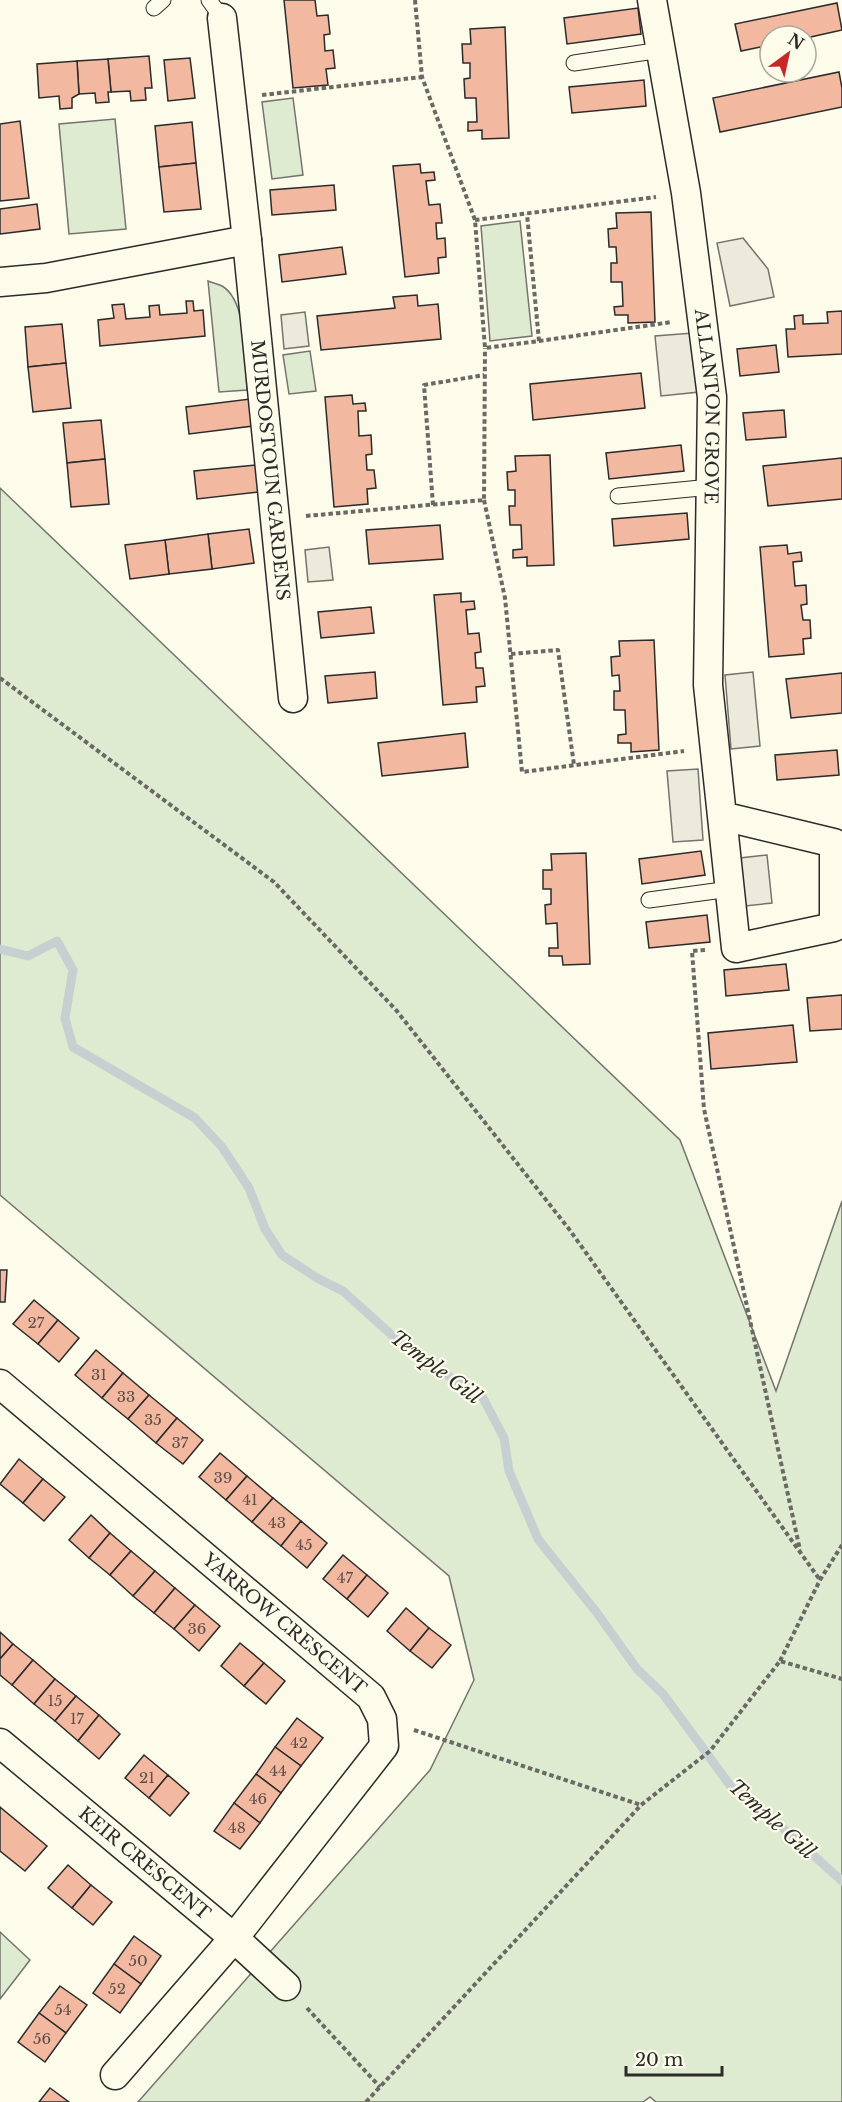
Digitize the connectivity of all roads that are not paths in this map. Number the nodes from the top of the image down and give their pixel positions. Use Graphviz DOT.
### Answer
graph roads {
  1 [pos="652,0"];
  2 [pos="215,9"];
  3 [pos="661,50"];
  4 [pos="574,63"];
  5 [pos="247,240"];
  6 [pos="0,282"];
  7 [pos="711,486"];
  8 [pos="618,496"];
  9 [pos="293,698"];
  10 [pos="722,816"];
  11 [pos="730,888"];
  12 [pos="649,900"];
  13 [pos="0,1384"];
  14 [pos="0,1743"];
  15 [pos="234,1938"];
  16 [pos="286,1986"];
  17 [pos="115,2075"];
  1 -- 3 [label="street, ALLANTON GROVE"];
  2 -- 5 [label="street, MURDOSTOUN GARDENS"];
  3 -- 4 [label="lane"];
  3 -- 7 [label="street, ALLANTON GROVE"];
  5 -- 6 [label="street"];
  5 -- 9 [label="street, MURDOSTOUN GARDENS"];
  7 -- 8 [label="lane"];
  7 -- 10 [label="street, ALLANTON GROVE"];
  10 -- 11 [label="street, ALLANTON GROVE"];
  10 -- 11 [label="street, ALLANTON GROVE"];
  11 -- 12 [label="lane"];
  13 -- 15 [label="street, YARROW CRESCENT"];
  14 -- 15 [label="street, KEIR CRESCENT"];
  15 -- 16 [label="street, KEIR CRESCENT"];
  15 -- 17 [label="street"];
}
